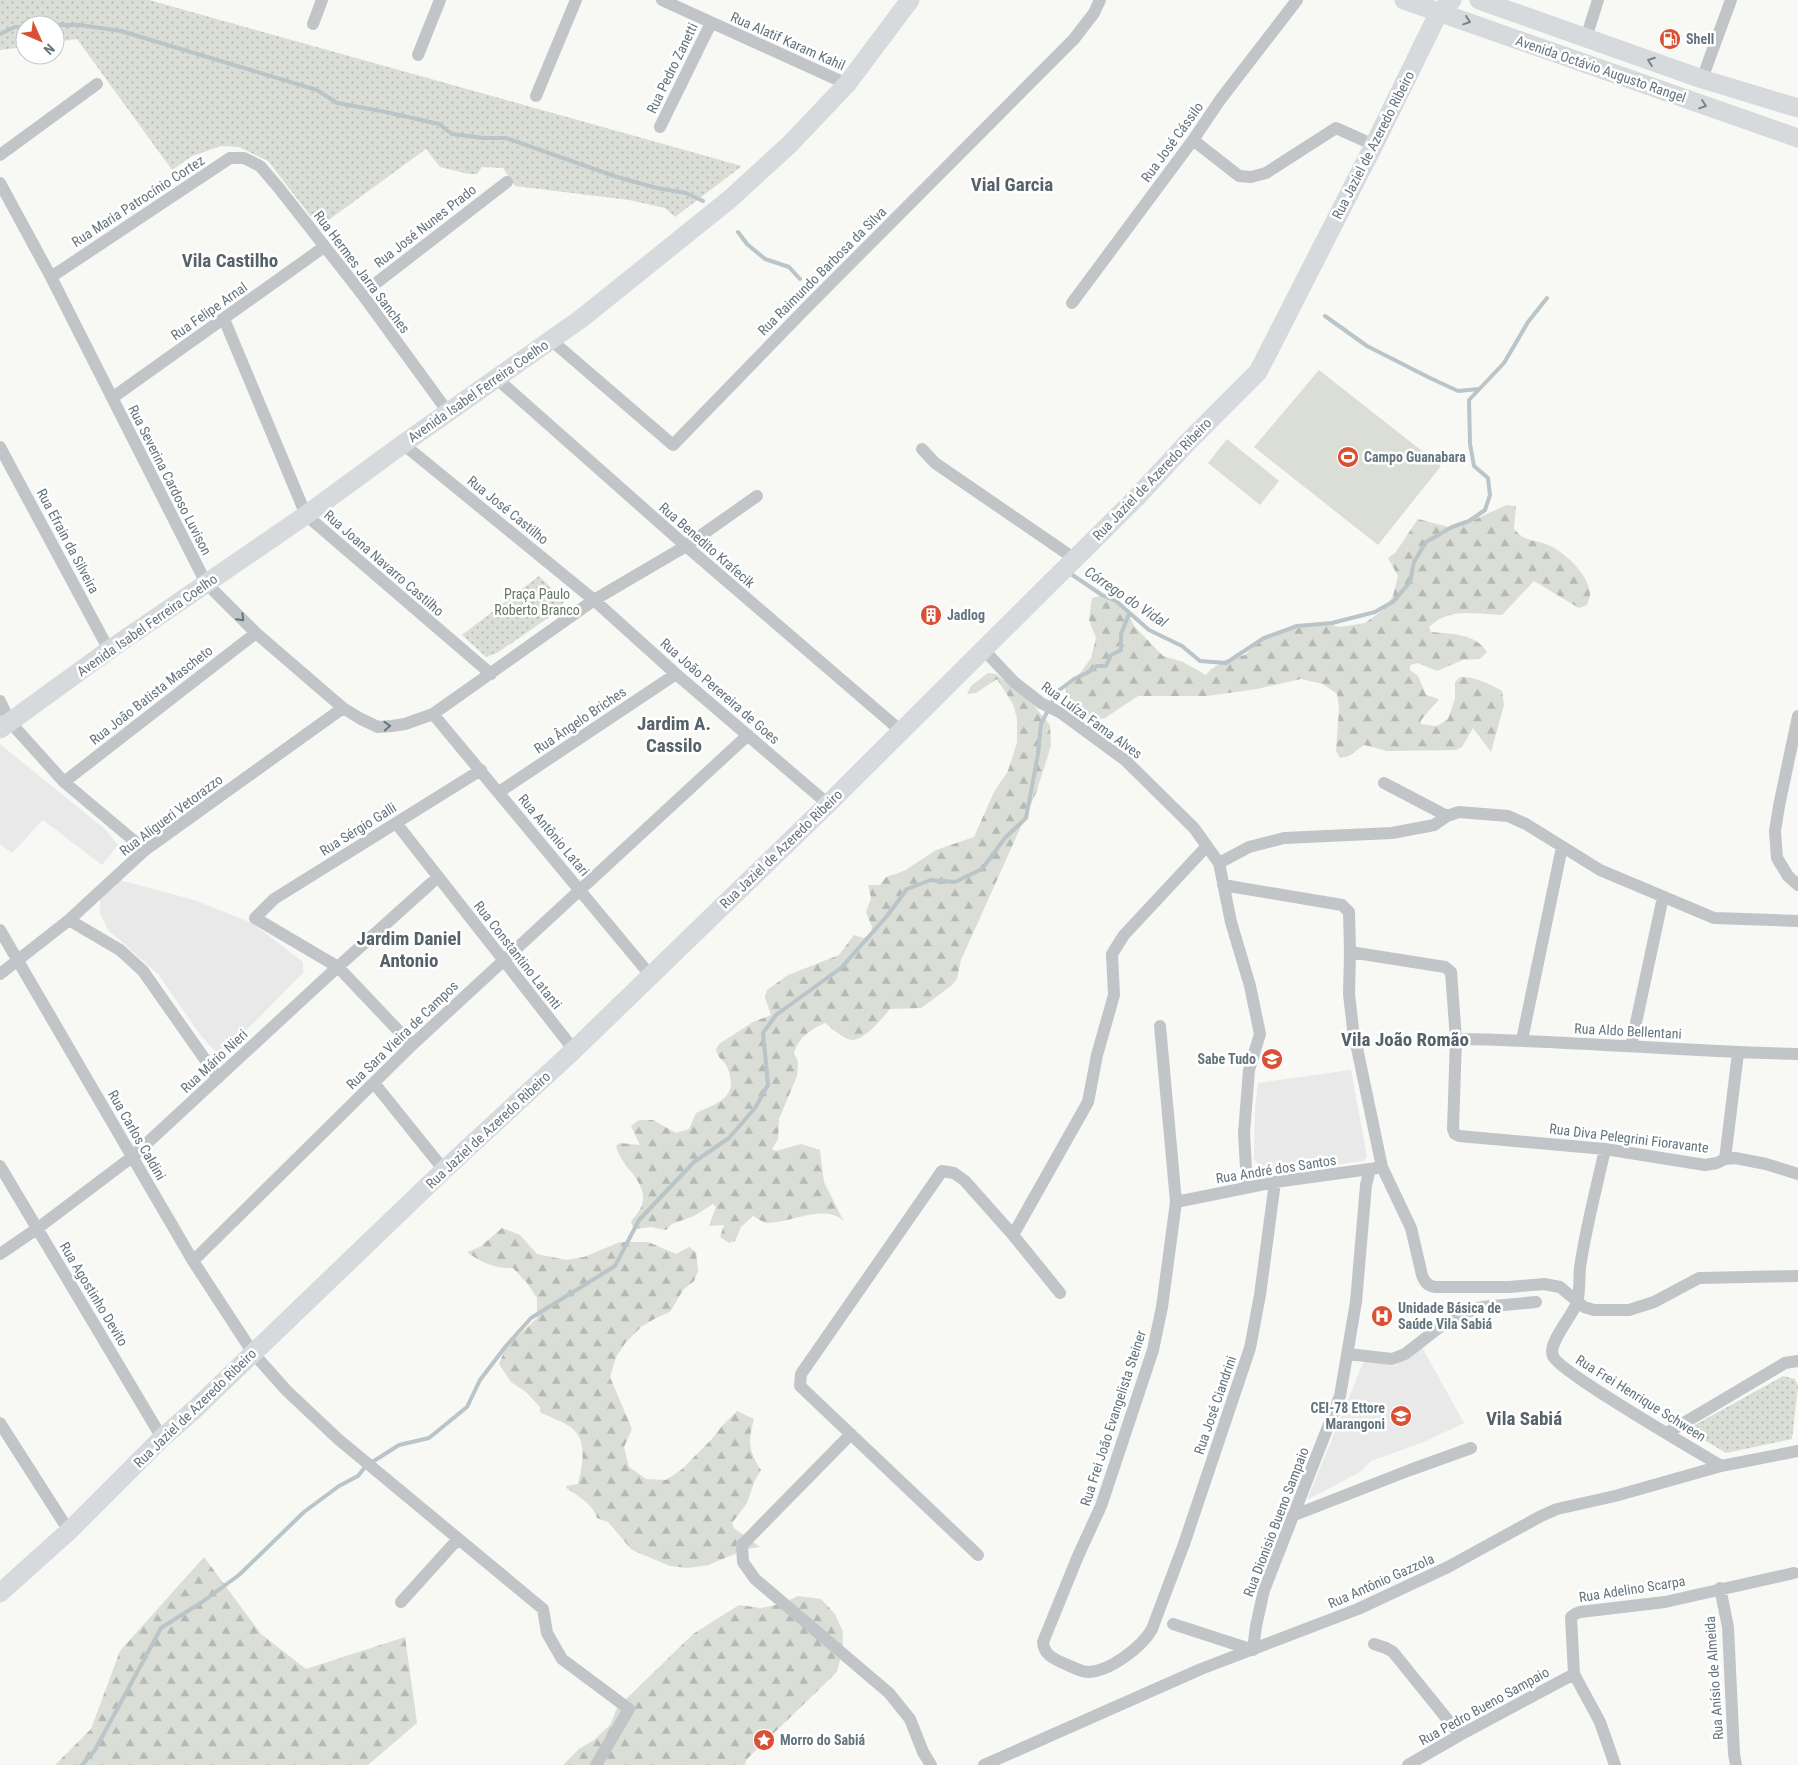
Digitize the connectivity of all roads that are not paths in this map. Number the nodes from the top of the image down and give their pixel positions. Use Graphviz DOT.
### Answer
graph roads {
  1 [pos="322,0"];
  2 [pos="440,0"];
  3 [pos="576,0"];
  4 [pos="662,0"];
  5 [pos="910,0"];
  6 [pos="1100,0"];
  7 [pos="1297,0"];
  8 [pos="1404,0"];
  9 [pos="1479,0"];
  10 [pos="1598,0"];
  11 [pos="1730,0"];
  12 [pos="1446,6"];
  13 [pos="710,23"];
  14 [pos="313,24"];
  15 [pos="1586,38"];
  16 [pos="418,55"];
  17 [pos="1702,79"];
  18 [pos="97,84"];
  19 [pos="847,84"];
  20 [pos="536,96"];
  21 [pos="1798,108"];
  22 [pos="660,127"];
  23 [pos="1798,138"];
  24 [pos="1193,140"];
  25 [pos="1374,145"];
  26 [pos="0,155"];
  27 [pos="244,158"];
  28 [pos="508,182"];
  29 [pos="0,183"];
  30 [pos="324,248"];
  31 [pos="51,277"];
  32 [pos="362,294"];
  33 [pos="1072,303"];
  34 [pos="224,319"];
  35 [pos="551,340"];
  36 [pos="496,378"];
  37 [pos="112,398"];
  38 [pos="448,412"];
  39 [pos="403,444"];
  40 [pos="0,447"];
  41 [pos="922,449"];
  42 [pos="757,496"];
  43 [pos="306,516"];
  44 [pos="686,546"];
  45 [pos="1075,559"];
  46 [pos="206,583"];
  47 [pos="594,600"];
  48 [pos="256,633"];
  49 [pos="109,650"];
  50 [pos="984,650"];
  51 [pos="491,674"];
  52 [pos="676,674"];
  53 [pos="0,701"];
  54 [pos="343,708"];
  55 [pos="433,714"];
  56 [pos="1798,716"];
  57 [pos="5,726"];
  58 [pos="901,732"];
  59 [pos="748,735"];
  60 [pos="481,770"];
  61 [pos="64,782"];
  62 [pos="1384,784"];
  63 [pos="499,792"];
  64 [pos="828,804"];
  65 [pos="1447,816"];
  66 [pos="396,823"];
  67 [pos="1207,846"];
  68 [pos="1562,847"];
  69 [pos="145,850"];
  70 [pos="1219,863"];
  71 [pos="438,877"];
  72 [pos="1223,885"];
  73 [pos="1798,885"];
  74 [pos="580,889"];
  75 [pos="1663,897"];
  76 [pos="69,920"];
  77 [pos="1798,921"];
  78 [pos="0,930"];
  79 [pos="1350,952"];
  80 [pos="17,960"];
  81 [pos="503,960"];
  82 [pos="338,967"];
  83 [pos="0,974"];
  84 [pos="651,976"];
  85 [pos="1160,1026"];
  86 [pos="1456,1039"];
  87 [pos="1522,1040"];
  88 [pos="412,1045"];
  89 [pos="1631,1046"];
  90 [pos="574,1050"];
  91 [pos="1738,1053"];
  92 [pos="1798,1054"];
  93 [pos="218,1078"];
  94 [pos="374,1083"];
  95 [pos="1605,1149"];
  96 [pos="132,1157"];
  97 [pos="1725,1158"];
  98 [pos="0,1166"];
  99 [pos="1376,1168"];
  100 [pos="444,1170"];
  101 [pos="1798,1174"];
  102 [pos="1274,1182"];
  103 [pos="1247,1187"];
  104 [pos="1176,1202"];
  105 [pos="38,1228"];
  106 [pos="1013,1236"];
  107 [pos="0,1254"];
  108 [pos="193,1261"];
  109 [pos="1798,1276"];
  110 [pos="1060,1293"];
  111 [pos="1578,1301"];
  112 [pos="1536,1302"];
  113 [pos="253,1353"];
  114 [pos="1348,1354"];
  115 [pos="1798,1361"];
  116 [pos="0,1423"];
  117 [pos="1667,1433"];
  118 [pos="851,1434"];
  119 [pos="162,1438"];
  120 [pos="1471,1448"];
  121 [pos="1798,1451"];
  122 [pos="1721,1466"];
  123 [pos="1292,1516"];
  124 [pos="69,1531"];
  125 [pos="458,1539"];
  126 [pos="978,1555"];
  127 [pos="1794,1573"];
  128 [pos="1720,1588"];
  129 [pos="0,1594"];
  130 [pos="401,1602"];
  131 [pos="1158,1612"];
  132 [pos="1173,1624"];
  133 [pos="1152,1629"];
  134 [pos="1374,1644"];
  135 [pos="1253,1650"];
  136 [pos="1574,1674"];
  137 [pos="1460,1735"];
  138 [pos="596,1765"];
  139 [pos="931,1765"];
  140 [pos="984,1765"];
  141 [pos="1408,1765"];
  142 [pos="1615,1765"];
  143 [pos="1736,1765"];
  1 -- 14 [label="street"];
  2 -- 16 [label="street"];
  3 -- 20 [label="street"];
  4 -- 13 [label="street, Rua Alatif Karam Kahil"];
  5 -- 19 [label="street, Avenida Isabel Ferreira Coelho"];
  6 -- 35 [label="street, Rua Raimundo Barbosa da Silva"];
  7 -- 24 [label="street, Rua José Cássilo"];
  8 -- 12 [label="street, Avenida Octávio Augusto Rangel"];
  9 -- 15 [label="street, Avenida Octávio Augusto Rangel"];
  10 -- 15 [label="street"];
  11 -- 17 [label="street"];
  12 -- 23 [label="street, Avenida Octávio Augusto Rangel, one-way"];
  12 -- 25 [label="street, Rua Jaziel de Azeredo Ribeiro"];
  13 -- 19 [label="street, Rua Alatif Karam Kahil"];
  13 -- 22 [label="street, Rua Pedro Zanetti"];
  17 -- 15 [label="street, Avenida Octávio Augusto Rangel, one-way"];
  17 -- 21 [label="street, Avenida Octávio Augusto Rangel"];
  18 -- 26 [label="street"];
  19 -- 35 [label="street, Avenida Isabel Ferreira Coelho"];
  24 -- 25 [label="street"];
  24 -- 33 [label="street, Rua José Cássilo"];
  25 -- 45 [label="street, Rua Jaziel de Azeredo Ribeiro"];
  27 -- 30 [label="street, Rua Hermes Jarra Sanches"];
  27 -- 31 [label="street, Rua Maria Patrocínio Cortez"];
  28 -- 32 [label="street, Rua José Nunes Prado"];
  29 -- 31 [label="street, Rua Severina Cardoso Luvison"];
  30 -- 32 [label="street, Rua Hermes Jarra Sanches"];
  30 -- 34 [label="street, Rua Felipe Arnal"];
  31 -- 37 [label="street, Rua Severina Cardoso Luvison"];
  32 -- 38 [label="street, Rua Hermes Jarra Sanches"];
  34 -- 37 [label="street, Rua Felipe Arnal"];
  34 -- 43 [label="street, Rua Joana Navarro Castilho"];
  35 -- 36 [label="street, Avenida Isabel Ferreira Coelho"];
  36 -- 38 [label="street, Avenida Isabel Ferreira Coelho"];
  36 -- 44 [label="street, Rua Benedito Krafecik"];
  37 -- 46 [label="street, Rua Severina Cardoso Luvison"];
  38 -- 39 [label="street, Avenida Isabel Ferreira Coelho"];
  39 -- 43 [label="street, Avenida Isabel Ferreira Coelho"];
  39 -- 47 [label="street, Rua José Castilho"];
  40 -- 49 [label="street, Rua Efrain da Silveira"];
  41 -- 45 [label="street"];
  42 -- 44 [label="street, Rua Severina Cardoso Luvison"];
  43 -- 46 [label="street, Avenida Isabel Ferreira Coelho"];
  43 -- 51 [label="street, Rua Joana Navarro Castilho"];
  44 -- 47 [label="street, Rua Severina Cardoso Luvison"];
  44 -- 58 [label="street, Rua Benedito Krafecik"];
  45 -- 50 [label="street, Rua Jaziel de Azeredo Ribeiro"];
  46 -- 48 [label="street, Rua Severina Cardoso Luvison, one-way"];
  46 -- 49 [label="street, Avenida Isabel Ferreira Coelho"];
  47 -- 51 [label="street, Rua Severina Cardoso Luvison"];
  47 -- 52 [label="street, Rua João Perereira de Goes"];
  48 -- 54 [label="street, Rua Severina Cardoso Luvison"];
  48 -- 61 [label="street, Rua João Batista Mascheto"];
  49 -- 57 [label="street, Avenida Isabel Ferreira Coelho"];
  50 -- 58 [label="street, Rua Jaziel de Azeredo Ribeiro"];
  50 -- 67 [label="street, Rua Luíza Fama Alves"];
  51 -- 55 [label="street, Rua Severina Cardoso Luvison"];
  52 -- 59 [label="street, Rua João Perereira de Goes"];
  52 -- 63 [label="street, Rua Ângelo Briches"];
  53 -- 57 [label="street"];
  54 -- 55 [label="street, Rua Severina Cardoso Luvison, one-way"];
  54 -- 69 [label="street, Rua Aligueri Vetorazzo"];
  55 -- 60 [label="street, Rua Antônio Latari"];
  56 -- 73 [label="street"];
  57 -- 61 [label="street"];
  58 -- 64 [label="street, Rua Jaziel de Azeredo Ribeiro"];
  59 -- 64 [label="street, Rua João Perereira de Goes"];
  59 -- 74 [label="street, Rua Sara Vieira de Campos"];
  60 -- 63 [label="street, Rua Antônio Latari"];
  60 -- 66 [label="street, Rua Sérgio Galli"];
  61 -- 69 [label="street"];
  62 -- 65 [label="street"];
  63 -- 74 [label="street, Rua Antônio Latari"];
  64 -- 84 [label="street, Rua Jaziel de Azeredo Ribeiro"];
  65 -- 68 [label="street"];
  65 -- 70 [label="street"];
  66 -- 71 [label="street, Rua Constantino Latanti"];
  66 -- 82 [label="street, Rua Sérgio Galli"];
  67 -- 70 [label="street, Rua Luíza Fama Alves"];
  67 -- 106 [label="street"];
  68 -- 75 [label="street"];
  68 -- 87 [label="street"];
  69 -- 76 [label="street, Rua Aligueri Vetorazzo"];
  70 -- 72 [label="street"];
  71 -- 81 [label="street, Rua Constantino Latanti"];
  71 -- 82 [label="street, Rua Mário Nieri"];
  72 -- 79 [label="street"];
  72 -- 103 [label="street"];
  74 -- 81 [label="street, Rua Sara Vieira de Campos"];
  74 -- 84 [label="street, Rua Antônio Latari"];
  75 -- 77 [label="street"];
  75 -- 89 [label="street"];
  76 -- 80 [label="street, Rua Aligueri Vetorazzo"];
  76 -- 93 [label="street"];
  78 -- 80 [label="street, Rua Carlos Caldini"];
  79 -- 86 [label="street"];
  79 -- 99 [label="street"];
  80 -- 83 [label="street, Rua Aligueri Vetorazzo"];
  80 -- 96 [label="street, Rua Carlos Caldini"];
  81 -- 88 [label="street, Rua Sara Vieira de Campos"];
  81 -- 90 [label="street, Rua Constantino Latanti"];
  82 -- 88 [label="street"];
  82 -- 93 [label="street, Rua Mário Nieri"];
  84 -- 90 [label="street, Rua Jaziel de Azeredo Ribeiro"];
  85 -- 104 [label="street, Rua Frei João Evangelista Steiner"];
  86 -- 87 [label="street, Rua Aldo Bellentani"];
  86 -- 95 [label="street, Rua Diva Pelegrini Fioravante"];
  87 -- 89 [label="street, Rua Aldo Bellentani"];
  88 -- 94 [label="street, Rua Sara Vieira de Campos"];
  89 -- 91 [label="street, Rua Aldo Bellentani"];
  90 -- 100 [label="street, Rua Jaziel de Azeredo Ribeiro"];
  91 -- 92 [label="street, Rua Aldo Bellentani"];
  91 -- 97 [label="street"];
  93 -- 96 [label="street, Rua Mário Nieri"];
  94 -- 100 [label="street"];
  94 -- 108 [label="street, Rua Sara Vieira de Campos"];
  95 -- 97 [label="street, Rua Diva Pelegrini Fioravante"];
  95 -- 111 [label="street, Rua Frei Henrique Schween"];
  96 -- 105 [label="street, Rua Mário Nieri"];
  96 -- 108 [label="street, Rua Carlos Caldini"];
  97 -- 101 [label="street, Rua Diva Pelegrini Fioravante"];
  98 -- 105 [label="street, Rua Agostinho Devito"];
  99 -- 102 [label="street, Rua André dos Santos"];
  99 -- 111 [label="street"];
  99 -- 114 [label="street, Rua Dionisio Bueno Sampaio"];
  100 -- 113 [label="street, Rua Jaziel de Azeredo Ribeiro"];
  102 -- 103 [label="street, Rua André dos Santos"];
  102 -- 131 [label="street, Rua José Ciandrini"];
  103 -- 104 [label="street, Rua André dos Santos"];
  104 -- 133 [label="street, Rua Frei João Evangelista Steiner"];
  105 -- 107 [label="street, Rua Mário Nieri"];
  105 -- 119 [label="street, Rua Agostinho Devito"];
  106 -- 110 [label="street"];
  106 -- 118 [label="street"];
  108 -- 113 [label="street, Rua Carlos Caldini"];
  109 -- 111 [label="street"];
  111 -- 117 [label="street, Rua Frei Henrique Schween"];
  112 -- 114 [label="street"];
  113 -- 119 [label="street, Rua Jaziel de Azeredo Ribeiro"];
  113 -- 125 [label="street, Rua Carlos Caldini"];
  114 -- 123 [label="street, Rua Dionisio Bueno Sampaio"];
  115 -- 117 [label="street"];
  116 -- 124 [label="street"];
  117 -- 122 [label="street, Rua Frei Henrique Schween"];
  118 -- 126 [label="street"];
  118 -- 139 [label="street"];
  119 -- 124 [label="street, Rua Jaziel de Azeredo Ribeiro"];
  120 -- 123 [label="street"];
  121 -- 122 [label="street, Rua Antônio Gazzola"];
  122 -- 135 [label="street, Rua Antônio Gazzola"];
  123 -- 135 [label="street, Rua Dionisio Bueno Sampaio"];
  124 -- 129 [label="street, Rua Jaziel de Azeredo Ribeiro"];
  125 -- 130 [label="street"];
  125 -- 138 [label="street, Rua Carlos Caldini"];
  127 -- 128 [label="street, Rua Adelino Scarpa"];
  128 -- 136 [label="street, Rua Adelino Scarpa"];
  128 -- 143 [label="street, Rua Anísio de Almeida"];
  131 -- 132 [label="street"];
  131 -- 133 [label="street, Rua José Ciandrini"];
  132 -- 133 [label="street"];
  132 -- 135 [label="street"];
  134 -- 137 [label="street"];
  135 -- 140 [label="street, Rua Antônio Gazzola"];
  136 -- 137 [label="street, Rua Pedro Bueno Sampaio"];
  136 -- 142 [label="street, Rua Adelino Scarpa"];
  137 -- 141 [label="street, Rua Pedro Bueno Sampaio"];
}
